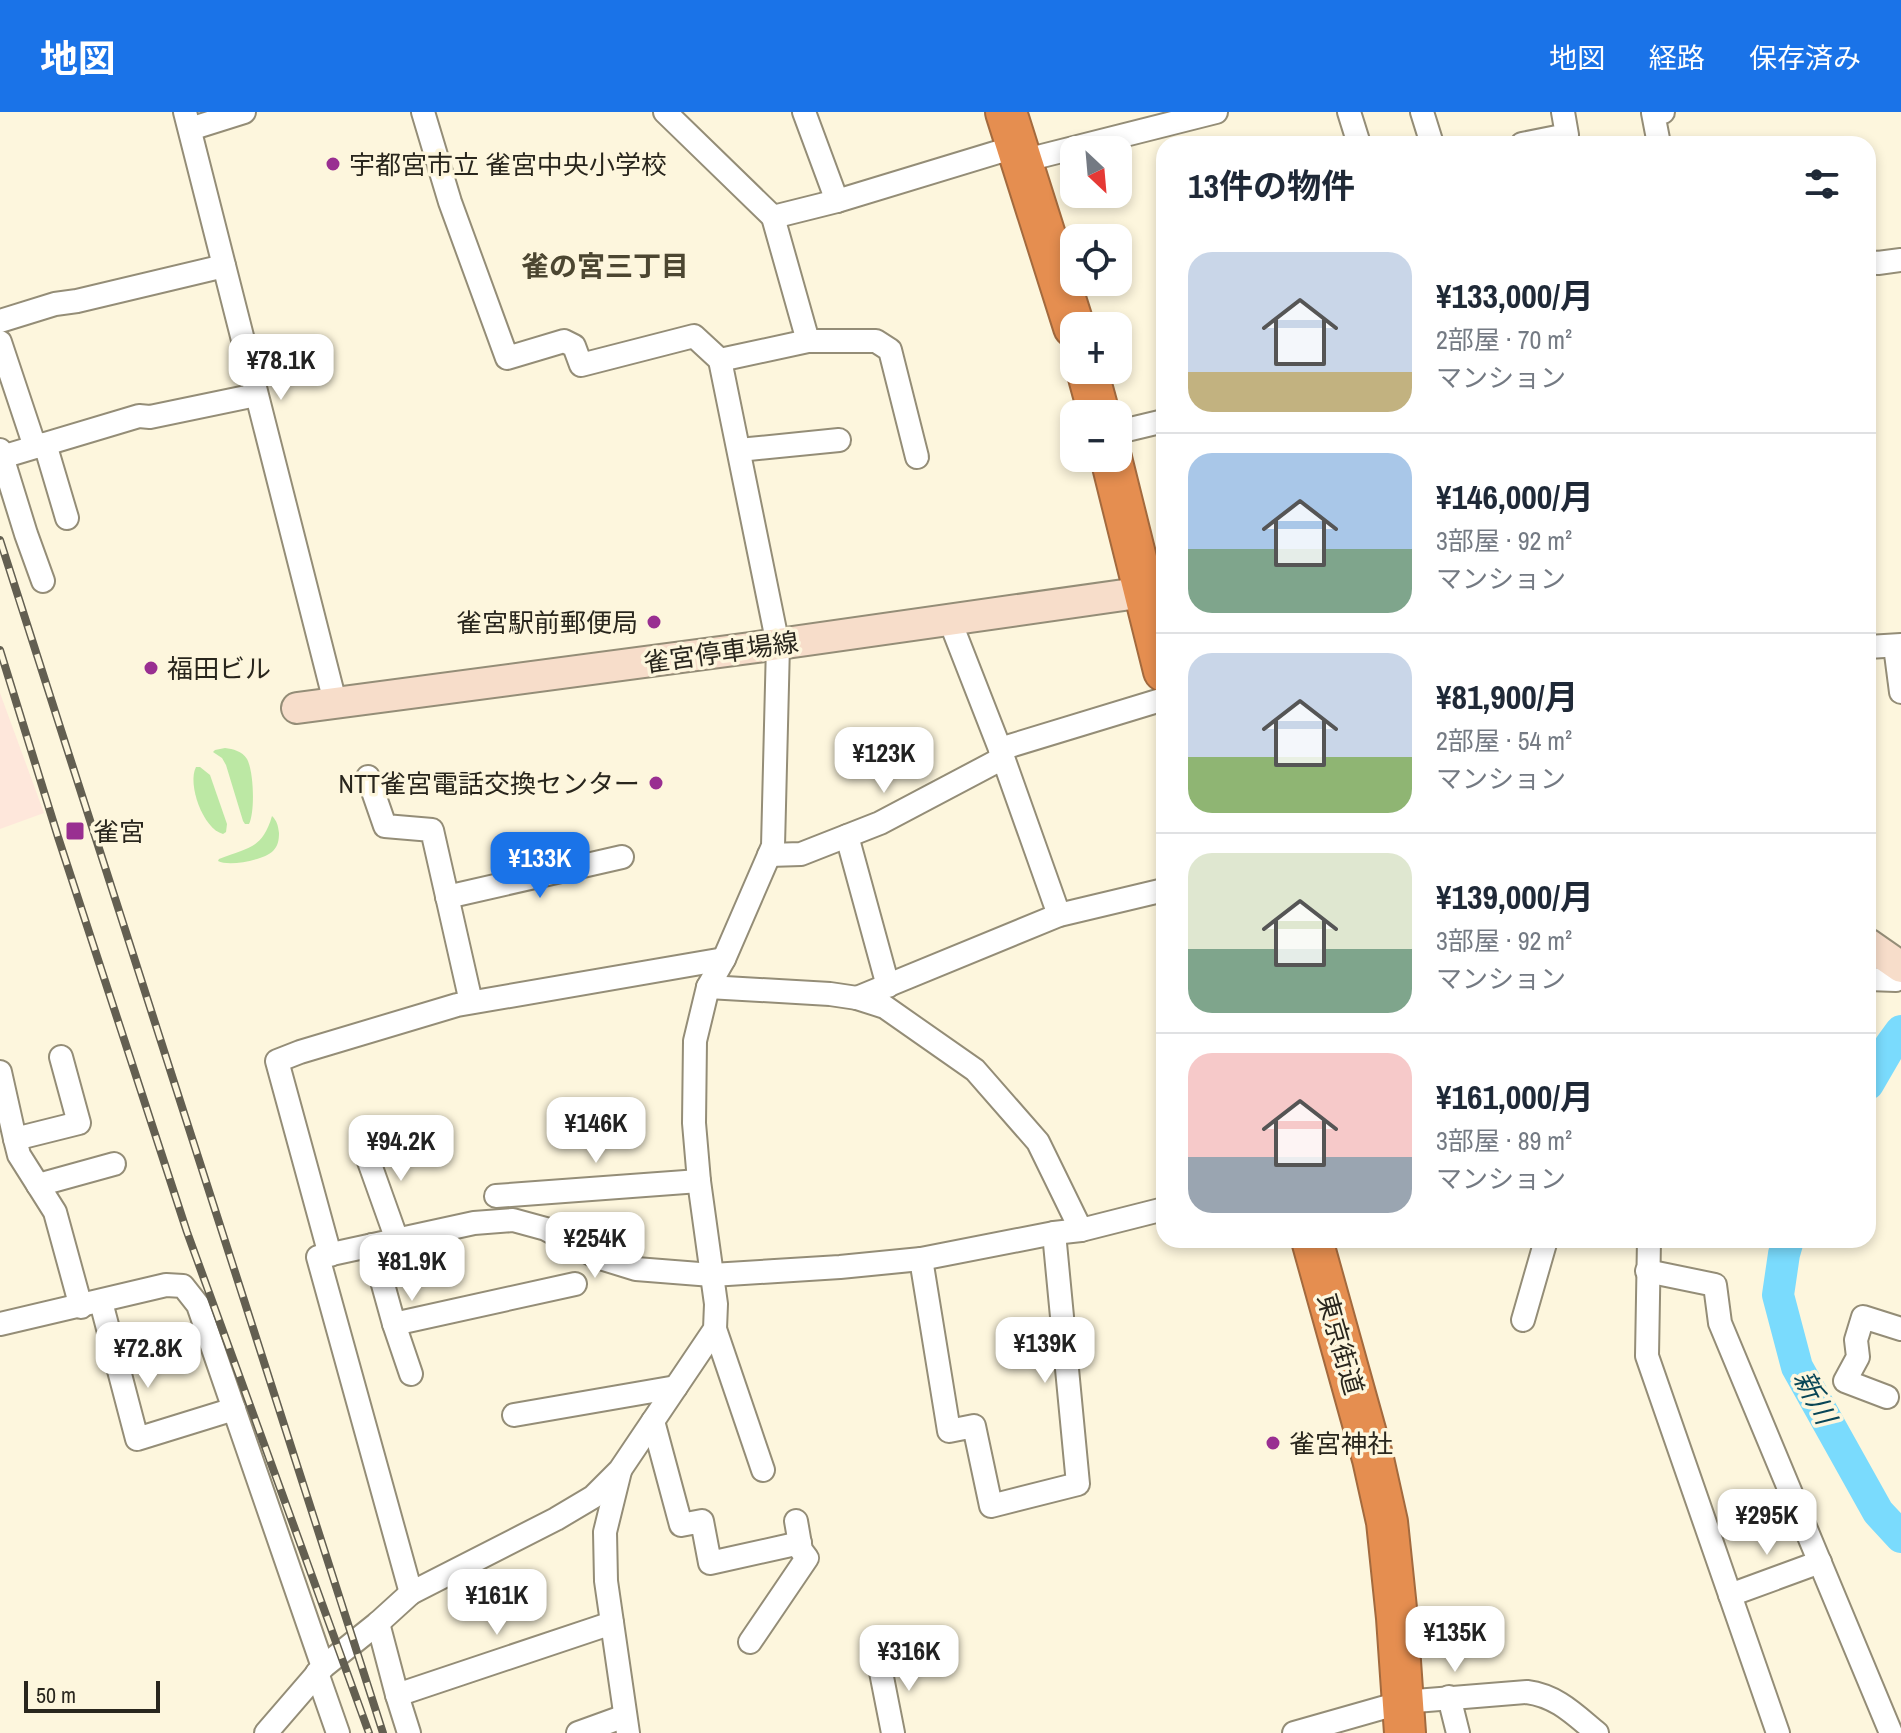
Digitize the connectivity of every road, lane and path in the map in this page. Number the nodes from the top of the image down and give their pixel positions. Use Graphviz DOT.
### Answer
graph roads {
  1 [pos="244,112"];
  2 [pos="423,112"];
  3 [pos="665,112"];
  4 [pos="804,112"];
  5 [pos="1216,112"];
  6 [pos="1349,112"];
  7 [pos="1422,112"];
  8 [pos="1563,112"];
  9 [pos="1663,112"];
  10 [pos="187,121"];
  11 [pos="1356,136"];
  12 [pos="1430,136"];
  13 [pos="1562,136"];
  14 [pos="1657,136"];
  15 [pos="1015,140"];
  16 [pos="837,201"];
  17 [pos="773,217"];
  18 [pos="1901,260"];
  19 [pos="1876,263"];
  20 [pos="224,266"];
  21 [pos="1069,312"];
  22 [pos="0,321"];
  23 [pos="808,341"];
  24 [pos="2,354"];
  25 [pos="720,360"];
  26 [pos="256,395"];
  27 [pos="1156,423"];
  28 [pos="1132,429"];
  29 [pos="839,440"];
  30 [pos="40,446"];
  31 [pos="739,450"];
  32 [pos="1,454"];
  33 [pos="917,457"];
  34 [pos="1115,472"];
  35 [pos="67,518"];
  36 [pos="43,581"];
  37 [pos="1145,592"];
  38 [pos="950,621"];
  39 [pos="1156,634"];
  40 [pos="778,645"];
  41 [pos="1898,645"];
  42 [pos="1876,646"];
  43 [pos="1901,692"];
  44 [pos="335,702"];
  45 [pos="1156,702"];
  46 [pos="297,708"];
  47 [pos="1001,753"];
  48 [pos="368,777"];
  49 [pos="847,836"];
  50 [pos="769,855"];
  51 [pos="622,857"];
  52 [pos="1156,892"];
  53 [pos="447,897"];
  54 [pos="1059,915"];
  55 [pos="1876,950"];
  56 [pos="724,959"];
  57 [pos="1901,967"];
  58 [pos="1901,976"];
  59 [pos="1876,979"];
  60 [pos="888,986"];
  61 [pos="708,987"];
  62 [pos="857,998"];
  63 [pos="471,1002"];
  64 [pos="61,1057"];
  65 [pos="0,1072"];
  66 [pos="15,1139"];
  67 [pos="362,1142"];
  68 [pos="114,1164"];
  69 [pos="699,1181"];
  70 [pos="38,1185"];
  71 [pos="496,1196"];
  72 [pos="1156,1211"];
  73 [pos="1081,1230"];
  74 [pos="1054,1233"];
  75 [pos="397,1240"];
  76 [pos="372,1245"];
  77 [pos="1314,1248"];
  78 [pos="1544,1248"];
  79 [pos="1648,1248"];
  80 [pos="330,1255"];
  81 [pos="921,1259"];
  82 [pos="1647,1271"];
  83 [pos="712,1275"];
  84 [pos="575,1284"];
  85 [pos="91,1304"];
  86 [pos="1523,1320"];
  87 [pos="0,1324"];
  88 [pos="394,1324"];
  89 [pos="715,1329"];
  90 [pos="1901,1329"];
  91 [pos="411,1374"];
  92 [pos="676,1387"];
  93 [pos="1887,1397"];
  94 [pos="234,1409"];
  95 [pos="514,1415"];
  96 [pos="653,1421"];
  97 [pos="620,1470"];
  98 [pos="763,1470"];
  99 [pos="1820,1562"];
  100 [pos="411,1593"];
  101 [pos="1730,1595"];
  102 [pos="378,1623"];
  103 [pos="612,1623"];
  104 [pos="750,1642"];
  105 [pos="879,1662"];
  106 [pos="320,1670"];
  107 [pos="397,1695"];
  108 [pos="1449,1697"];
  109 [pos="1404,1718"];
  110 [pos="626,1724"];
  111 [pos="266,1733"];
  112 [pos="338,1733"];
  113 [pos="409,1733"];
  114 [pos="578,1733"];
  115 [pos="893,1733"];
  116 [pos="1294,1733"];
  117 [pos="1458,1733"];
  118 [pos="1597,1733"];
  119 [pos="1778,1733"];
  120 [pos="1891,1733"];
  1 -- 10 [label="street"];
  2 -- 25 [label="street"];
  3 -- 17 [label="street"];
  4 -- 16 [label="street"];
  5 -- 15 [label="street"];
  6 -- 11 [label="street"];
  7 -- 12 [label="street"];
  8 -- 13 [label="street"];
  9 -- 14 [label="street"];
  10 -- 20 [label="street"];
  15 -- 16 [label="street"];
  15 -- 21 [label="highway"];
  16 -- 17 [label="street"];
  17 -- 23 [label="street"];
  18 -- 19 [label="street"];
  20 -- 22 [label="street"];
  20 -- 26 [label="street"];
  23 -- 25 [label="street"];
  23 -- 33 [label="street"];
  24 -- 30 [label="street"];
  25 -- 31 [label="street"];
  26 -- 30 [label="street"];
  26 -- 44 [label="street"];
  27 -- 28 [label="street"];
  29 -- 31 [label="street"];
  30 -- 32 [label="street"];
  30 -- 35 [label="street"];
  31 -- 40 [label="street"];
  32 -- 36 [label="street"];
  34 -- 37 [label="highway"];
  37 -- 38 [label="main road, 雀宮停車場線"];
  37 -- 39 [label="highway"];
  38 -- 40 [label="main road, 雀宮停車場線"];
  38 -- 47 [label="street"];
  40 -- 44 [label="main road, 雀宮停車場線"];
  40 -- 50 [label="street"];
  41 -- 42 [label="street"];
  41 -- 43 [label="street"];
  44 -- 46 [label="main road, 雀宮停車場線"];
  45 -- 47 [label="street"];
  47 -- 49 [label="street"];
  47 -- 54 [label="street"];
  48 -- 53 [label="street"];
  49 -- 50 [label="street"];
  49 -- 60 [label="street"];
  50 -- 56 [label="street"];
  51 -- 53 [label="street"];
  52 -- 54 [label="street"];
  53 -- 63 [label="street"];
  54 -- 60 [label="street"];
  55 -- 57 [label="main road"];
  56 -- 61 [label="street"];
  56 -- 63 [label="street"];
  58 -- 59 [label="street"];
  60 -- 62 [label="street"];
  61 -- 62 [label="street"];
  61 -- 69 [label="street"];
  62 -- 73 [label="street"];
  63 -- 80 [label="street"];
  64 -- 66 [label="street"];
  65 -- 66 [label="street"];
  66 -- 70 [label="street"];
  67 -- 75 [label="street"];
  68 -- 70 [label="street"];
  69 -- 71 [label="street"];
  69 -- 83 [label="street"];
  70 -- 85 [label="street"];
  72 -- 73 [label="street"];
  73 -- 74 [label="street"];
  74 -- 81 [label="street"];
  74 -- 81 [label="street"];
  75 -- 76 [label="street"];
  75 -- 83 [label="street"];
  76 -- 80 [label="street"];
  76 -- 88 [label="street"];
  77 -- 109 [label="highway, 東京街道"];
  78 -- 86 [label="street"];
  79 -- 82 [label="street"];
  80 -- 100 [label="street"];
  81 -- 83 [label="street"];
  82 -- 99 [label="street"];
  82 -- 101 [label="street"];
  83 -- 89 [label="street"];
  84 -- 88 [label="street"];
  85 -- 87 [label="street"];
  85 -- 94 [label="street"];
  85 -- 94 [label="street"];
  88 -- 91 [label="street"];
  89 -- 92 [label="street"];
  89 -- 98 [label="street"];
  90 -- 93 [label="street"];
  92 -- 95 [label="street"];
  92 -- 96 [label="street"];
  94 -- 106 [label="street"];
  96 -- 97 [label="street"];
  96 -- 104 [label="street"];
  97 -- 100 [label="street"];
  97 -- 103 [label="street"];
  99 -- 101 [label="street"];
  99 -- 120 [label="street"];
  100 -- 102 [label="street"];
  101 -- 119 [label="street"];
  102 -- 106 [label="street"];
  102 -- 107 [label="street"];
  103 -- 107 [label="street"];
  103 -- 110 [label="street"];
  105 -- 115 [label="street"];
  106 -- 111 [label="street"];
  106 -- 112 [label="street"];
  107 -- 113 [label="street"];
  108 -- 109 [label="street"];
  108 -- 117 [label="street"];
  108 -- 118 [label="street"];
  109 -- 116 [label="street"];
  110 -- 114 [label="street"];
}
